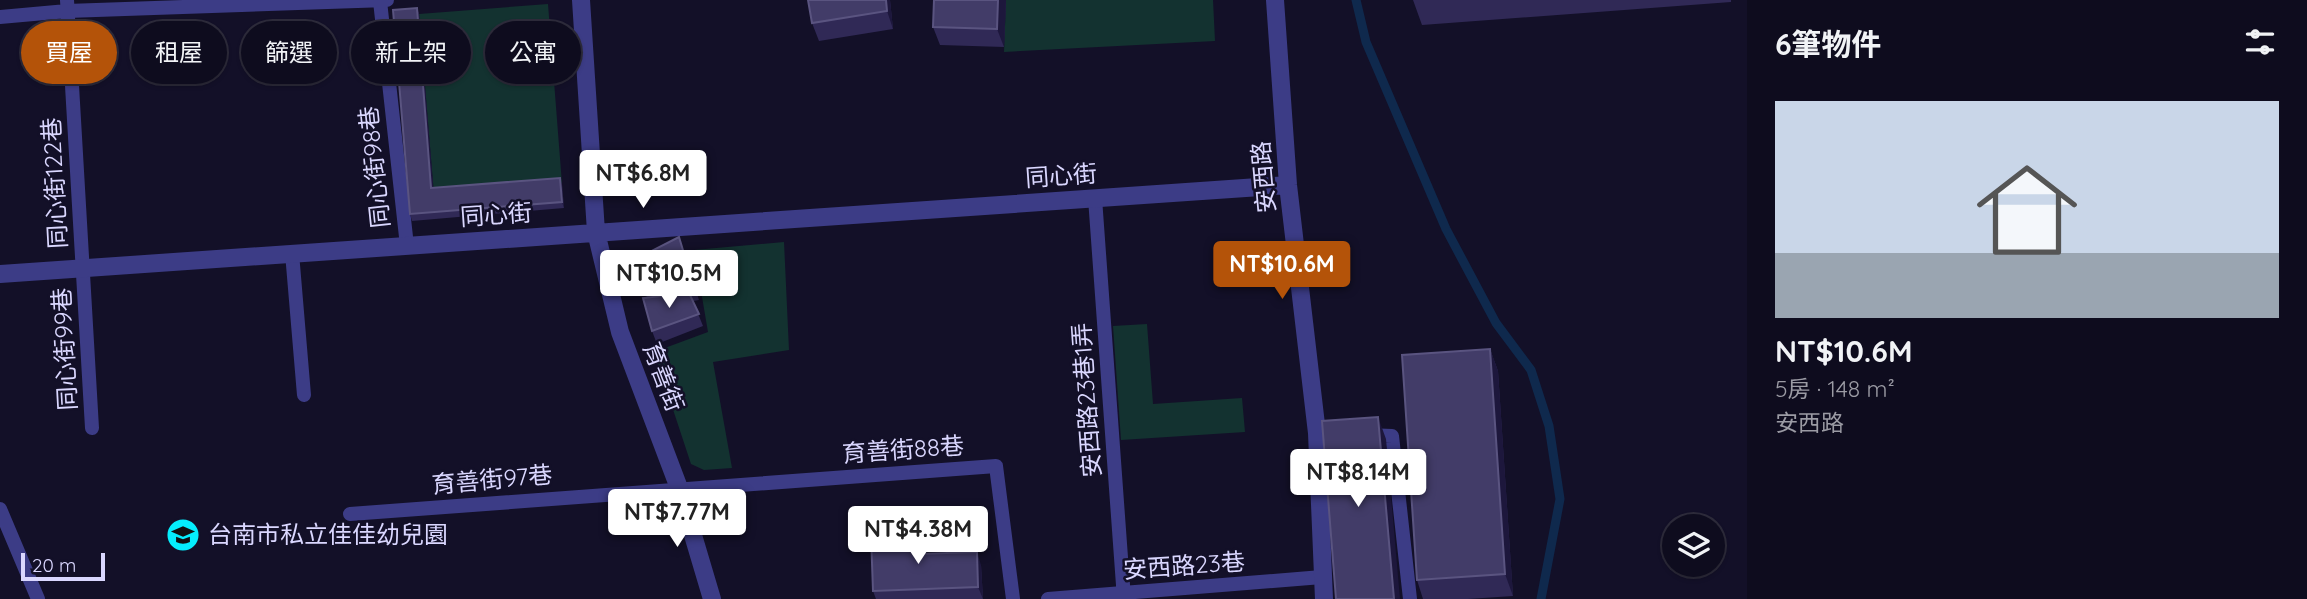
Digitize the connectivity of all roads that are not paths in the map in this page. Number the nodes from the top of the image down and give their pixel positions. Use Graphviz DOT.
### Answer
graph roads {
  1 [pos="387,0"];
  2 [pos="581,0"];
  3 [pos="1275,0"];
  4 [pos="380,1"];
  5 [pos="310,2"];
  6 [pos="239,3"];
  7 [pos="67,6"];
  8 [pos="0,17"];
  9 [pos="1288,185"];
  10 [pos="1095,198"];
  11 [pos="596,232"];
  12 [pos="407,246"];
  13 [pos="292,253"];
  14 [pos="83,268"];
  15 [pos="0,274"];
  16 [pos="304,395"];
  17 [pos="92,428"];
  18 [pos="1354,434"];
  19 [pos="679,488"];
  20 [pos="0,509"];
  21 [pos="350,514"];
  22 [pos="1322,578"];
  23 [pos="1124,596"];
  24 [pos="38,599"];
  25 [pos="712,599"];
  26 [pos="1013,599"];
  27 [pos="1048,599"];
  28 [pos="1324,599"];
  29 [pos="1410,599"];
  1 -- 4 [label="lane"];
  2 -- 11 [label="street, 育善街"];
  3 -- 9 [label="street, 安西路"];
  4 -- 5 [label="lane"];
  4 -- 12 [label="lane, 同心街98巷"];
  5 -- 6 [label="lane"];
  6 -- 7 [label="lane"];
  7 -- 8 [label="lane"];
  7 -- 14 [label="lane, 同心街122巷"];
  9 -- 10 [label="street, 同心街"];
  9 -- 22 [label="street, 安西路"];
  10 -- 11 [label="street, 同心街"];
  10 -- 23 [label="lane, 安西路23巷1弄"];
  11 -- 12 [label="street, 同心街"];
  11 -- 19 [label="street, 育善街"];
  12 -- 13 [label="street, 同心街"];
  13 -- 14 [label="street, 同心街"];
  13 -- 16 [label="lane"];
  14 -- 15 [label="street, 同心街"];
  14 -- 17 [label="lane, 同心街99巷"];
  18 -- 29 [label="lane"];
  19 -- 21 [label="lane, 育善街97巷"];
  19 -- 25 [label="street, 育善街"];
  19 -- 26 [label="lane, 育善街88巷"];
  20 -- 24 [label="lane"];
  22 -- 23 [label="lane, 安西路23巷"];
  22 -- 28 [label="street, 安西路"];
  23 -- 27 [label="lane, 安西路23巷"];
}
